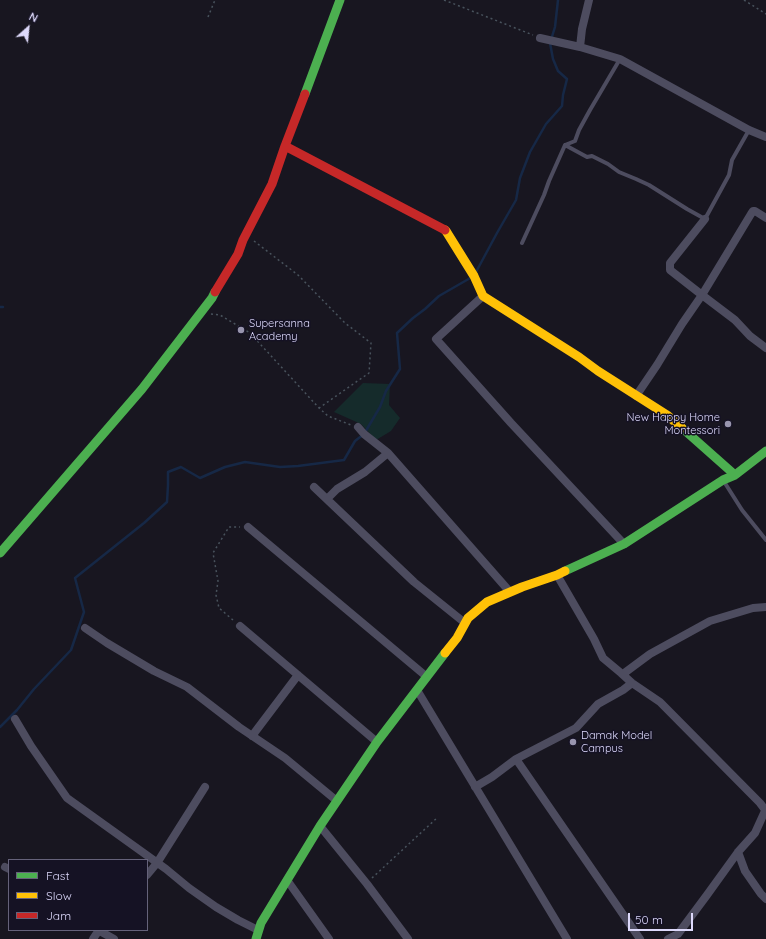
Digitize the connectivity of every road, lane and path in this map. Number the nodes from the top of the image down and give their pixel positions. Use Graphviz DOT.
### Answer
graph roads {
  1 [pos="215,0"];
  2 [pos="340,0"];
  3 [pos="444,0"];
  4 [pos="589,0"];
  5 [pos="744,0"];
  6 [pos="766,14"];
  7 [pos="208,17"];
  8 [pos="540,38"];
  9 [pos="580,47"];
  10 [pos="620,59"];
  11 [pos="749,130"];
  12 [pos="766,138"];
  13 [pos="565,145"];
  14 [pos="285,146"];
  15 [pos="766,218"];
  16 [pos="705,219"];
  17 [pos="243,240"];
  18 [pos="522,243"];
  19 [pos="483,296"];
  20 [pos="702,296"];
  21 [pos="200,314"];
  22 [pos="766,348"];
  23 [pos="636,396"];
  24 [pos="319,408"];
  25 [pos="358,427"];
  26 [pos="766,451"];
  27 [pos="388,452"];
  28 [pos="735,474"];
  29 [pos="723,480"];
  30 [pos="314,486"];
  31 [pos="327,499"];
  32 [pos="248,527"];
  33 [pos="766,540"];
  34 [pos="624,544"];
  35 [pos="0,553"];
  36 [pos="557,575"];
  37 [pos="510,592"];
  38 [pos="766,607"];
  39 [pos="465,623"];
  40 [pos="240,626"];
  41 [pos="85,628"];
  42 [pos="623,674"];
  43 [pos="298,675"];
  44 [pos="427,678"];
  45 [pos="632,683"];
  46 [pos="417,690"];
  47 [pos="15,719"];
  48 [pos="252,736"];
  49 [pos="377,742"];
  50 [pos="516,760"];
  51 [pos="205,787"];
  52 [pos="475,787"];
  53 [pos="337,801"];
  54 [pos="766,811"];
  55 [pos="438,817"];
  56 [pos="320,826"];
  57 [pos="738,852"];
  58 [pos="157,863"];
  59 [pos="148,874"];
  60 [pos="287,880"];
  61 [pos="366,884"];
  62 [pos="766,899"];
  63 [pos="101,931"];
  64 [pos="257,935"];
  65 [pos="114,939"];
  66 [pos="329,939"];
  67 [pos="408,939"];
  68 [pos="567,939"];
  69 [pos="640,939"];
  70 [pos="668,939"];
  1 -- 7 [label="path"];
  2 -- 14 [label="street"];
  3 -- 8 [label="path"];
  4 -- 9 [label="street"];
  5 -- 6 [label="path"];
  8 -- 9 [label="street"];
  9 -- 10 [label="street"];
  10 -- 11 [label="street"];
  10 -- 13 [label="lane"];
  11 -- 12 [label="street"];
  11 -- 16 [label="lane"];
  13 -- 16 [label="lane"];
  13 -- 18 [label="lane"];
  14 -- 17 [label="street"];
  14 -- 19 [label="street"];
  15 -- 20 [label="street"];
  16 -- 20 [label="street"];
  17 -- 21 [label="street"];
  17 -- 24 [label="path"];
  19 -- 23 [label="street"];
  19 -- 34 [label="street"];
  20 -- 22 [label="street"];
  20 -- 23 [label="street"];
  21 -- 24 [label="path"];
  21 -- 35 [label="street"];
  23 -- 28 [label="street"];
  24 -- 25 [label="path"];
  25 -- 27 [label="street"];
  26 -- 28 [label="street"];
  27 -- 31 [label="street"];
  27 -- 37 [label="street"];
  28 -- 29 [label="street"];
  29 -- 33 [label="lane"];
  29 -- 34 [label="street"];
  30 -- 31 [label="street"];
  31 -- 39 [label="street"];
  32 -- 40 [label="path"];
  32 -- 44 [label="street"];
  34 -- 36 [label="street"];
  36 -- 37 [label="street"];
  36 -- 42 [label="street"];
  37 -- 39 [label="street"];
  38 -- 42 [label="street"];
  39 -- 44 [label="street"];
  40 -- 43 [label="street"];
  41 -- 48 [label="street"];
  42 -- 45 [label="street"];
  43 -- 48 [label="street"];
  43 -- 49 [label="street"];
  44 -- 46 [label="street"];
  45 -- 50 [label="street"];
  45 -- 54 [label="street"];
  46 -- 49 [label="street"];
  46 -- 52 [label="street"];
  47 -- 58 [label="street"];
  48 -- 53 [label="street"];
  49 -- 53 [label="street"];
  50 -- 52 [label="street"];
  50 -- 69 [label="street"];
  51 -- 58 [label="street"];
  52 -- 68 [label="street"];
  53 -- 56 [label="street"];
  54 -- 57 [label="street"];
  55 -- 61 [label="path"];
  56 -- 60 [label="street"];
  56 -- 61 [label="street"];
  57 -- 62 [label="street"];
  57 -- 70 [label="street"];
  58 -- 59 [label="street"];
  58 -- 64 [label="street"];
  60 -- 64 [label="street"];
  60 -- 66 [label="street"];
  61 -- 67 [label="street"];
  63 -- 65 [label="street"];
}
